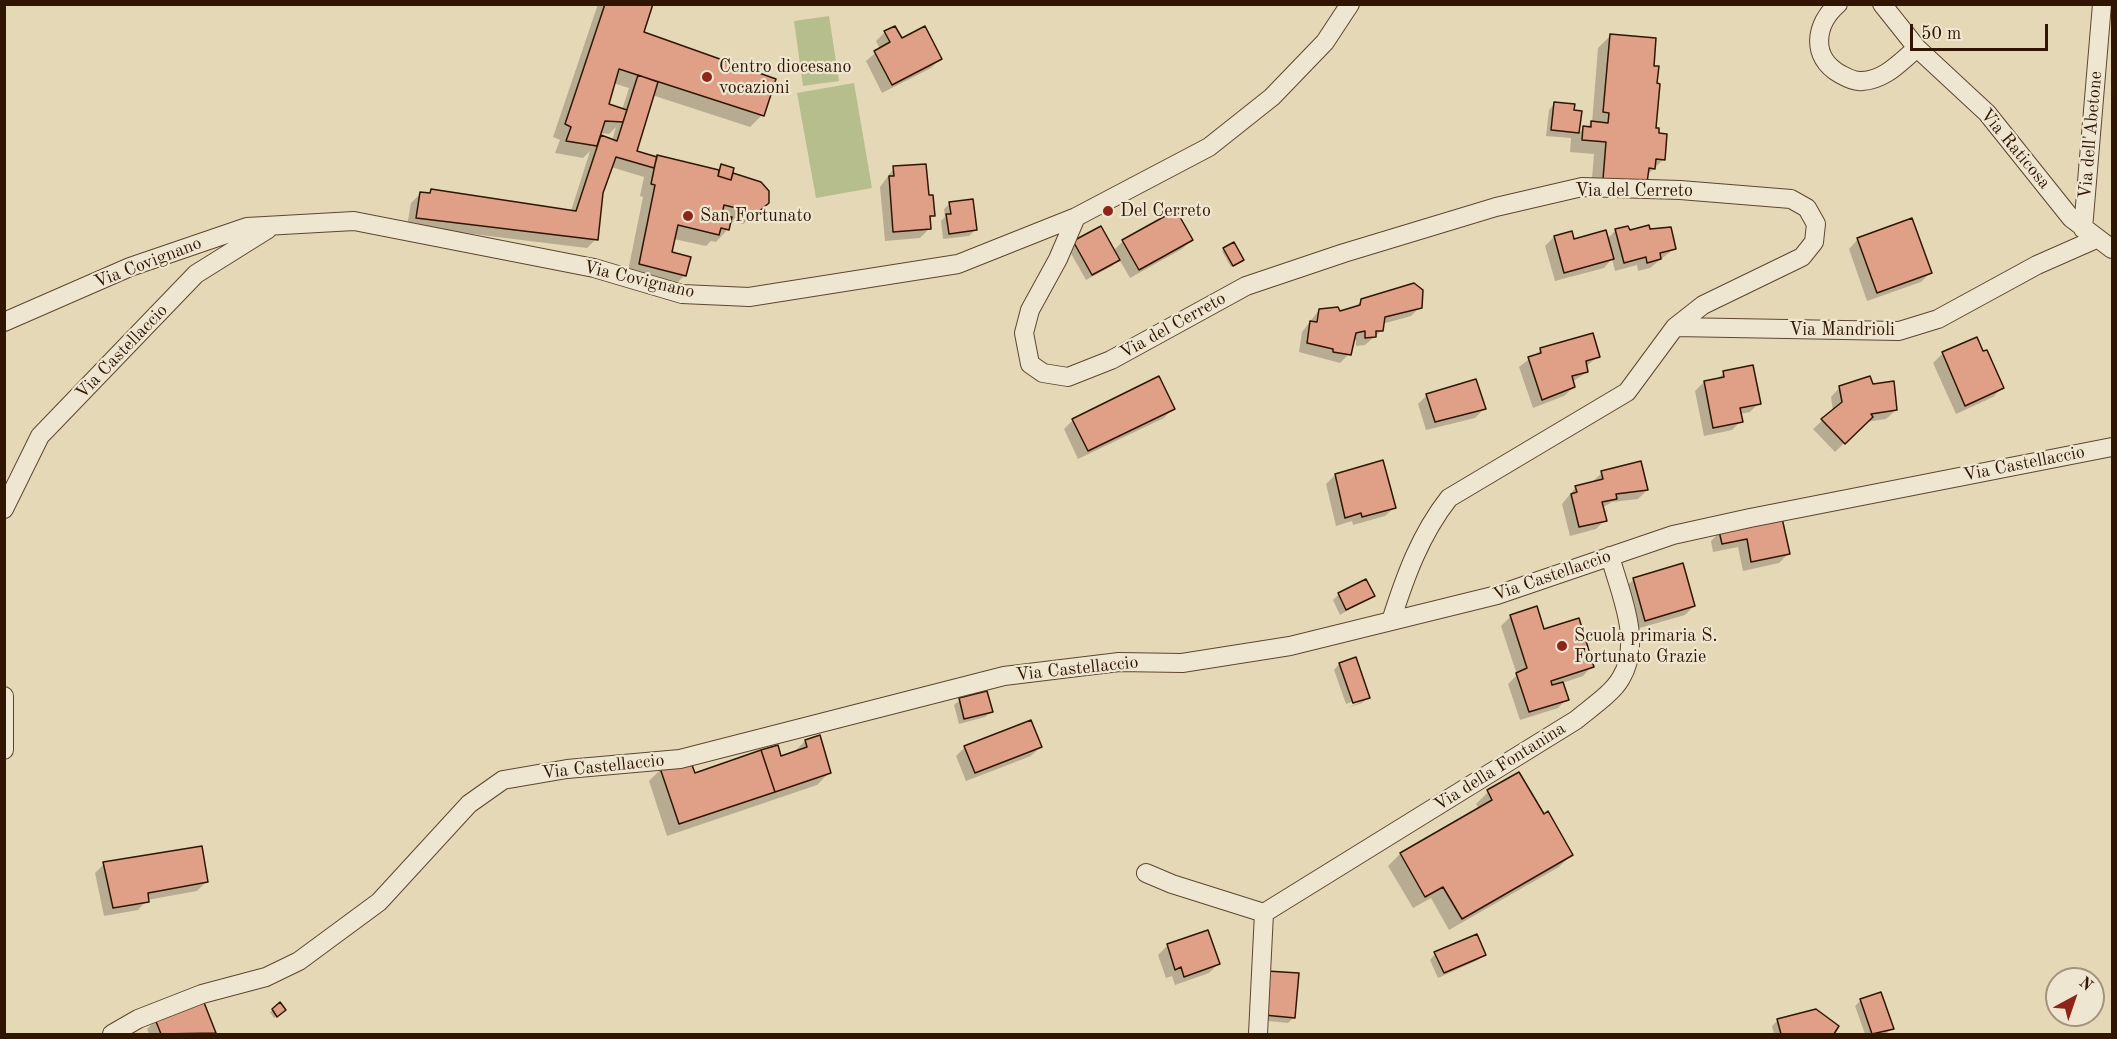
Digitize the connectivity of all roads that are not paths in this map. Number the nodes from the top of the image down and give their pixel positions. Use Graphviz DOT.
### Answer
graph roads {
  1 [pos="1350,4"];
  2 [pos="1838,4"];
  3 [pos="1882,4"];
  4 [pos="2102,4"];
  5 [pos="1917,48"];
  6 [pos="1076,217"];
  7 [pos="273,226"];
  8 [pos="2089,234"];
  9 [pos="2112,249"];
  10 [pos="4,322"];
  11 [pos="1675,327"];
  12 [pos="2112,447"];
  13 [pos="4,509"];
  14 [pos="1610,556"];
  15 [pos="1390,621"];
  16 [pos="4,696"];
  17 [pos="4,750"];
  18 [pos="1146,873"];
  19 [pos="1264,913"];
  20 [pos="112,1035"];
  21 [pos="1258,1035"];
  1 -- 6 [label="street, Via Covignano"];
  2 -- 5 [label="street"];
  3 -- 5 [label="street, Via Raticosa"];
  4 -- 8 [label="street, Via dell'Abetone"];
  5 -- 8 [label="street, Via Raticosa"];
  6 -- 7 [label="street, Via Covignano"];
  6 -- 11 [label="street, Via del Cerreto"];
  7 -- 10 [label="street, Via Covignano"];
  7 -- 13 [label="street, Via Castellaccio"];
  8 -- 9 [label="street, Via Raticosa"];
  8 -- 11 [label="street, Via Mandrioli"];
  11 -- 15 [label="street, Via del Cerreto"];
  12 -- 14 [label="street, Via Castellaccio"];
  14 -- 15 [label="street, Via Castellaccio"];
  14 -- 19 [label="street, Via della Fontanina"];
  15 -- 20 [label="street, Via Castellaccio"];
  16 -- 17 [label="street"];
  18 -- 19 [label="street"];
  19 -- 21 [label="street"];
}
